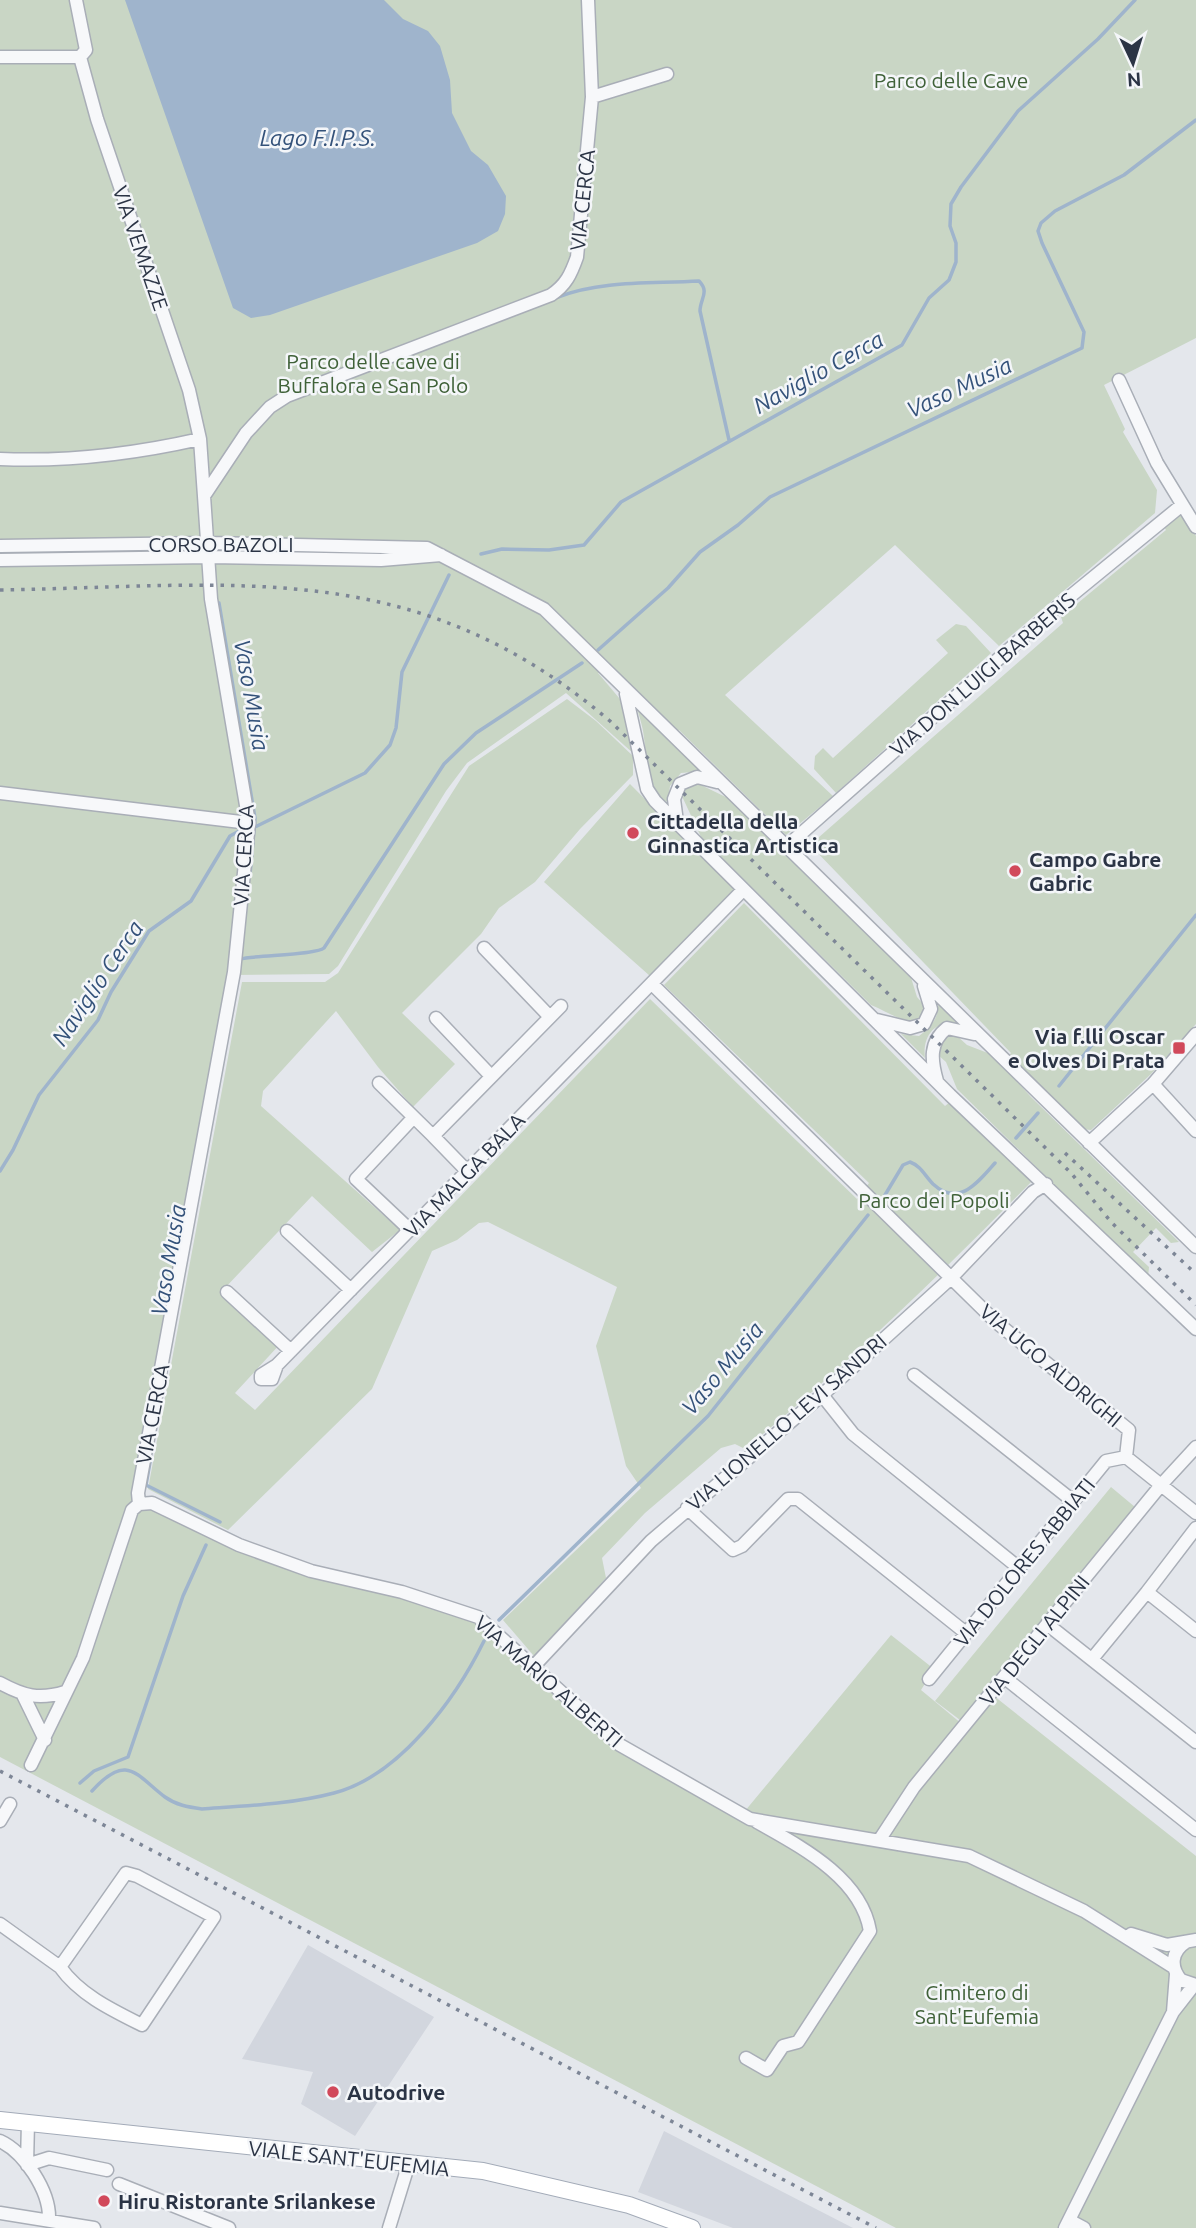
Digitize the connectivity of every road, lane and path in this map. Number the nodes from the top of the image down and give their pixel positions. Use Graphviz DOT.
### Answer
graph roads {
  1 [pos="76,0"];
  2 [pos="588,0"];
  3 [pos="0,57"];
  4 [pos="80,57"];
  5 [pos="667,74"];
  6 [pos="592,97"];
  7 [pos="1119,380"];
  8 [pos="200,439"];
  9 [pos="0,459"];
  10 [pos="204,496"];
  11 [pos="1182,505"];
  12 [pos="1196,527"];
  13 [pos="208,543"];
  14 [pos="0,546"];
  15 [pos="210,557"];
  16 [pos="446,557"];
  17 [pos="0,561"];
  18 [pos="624,690"];
  19 [pos="721,783"];
  20 [pos="0,793"];
  21 [pos="249,823"];
  22 [pos="678,824"];
  23 [pos="786,848"];
  24 [pos="743,890"];
  25 [pos="484,948"];
  26 [pos="922,980"];
  27 [pos="652,984"];
  28 [pos="561,1006"];
  29 [pos="870,1016"];
  30 [pos="550,1017"];
  31 [pos="436,1018"];
  32 [pos="1196,1034"];
  33 [pos="981,1037"];
  34 [pos="491,1076"];
  35 [pos="379,1083"];
  36 [pos="937,1083"];
  37 [pos="1153,1084"];
  38 [pos="413,1118"];
  39 [pos="1196,1131"];
  40 [pos="433,1136"];
  41 [pos="1089,1143"];
  42 [pos="467,1171"];
  43 [pos="1046,1184"];
  44 [pos="410,1230"];
  45 [pos="287,1231"];
  46 [pos="1196,1247"];
  47 [pos="951,1278"];
  48 [pos="351,1290"];
  49 [pos="227,1292"];
  50 [pos="1196,1329"];
  51 [pos="291,1351"];
  52 [pos="277,1365"];
  53 [pos="914,1375"];
  54 [pos="822,1395"];
  55 [pos="1196,1447"];
  56 [pos="1126,1457"];
  57 [pos="1161,1485"];
  58 [pos="1073,1501"];
  59 [pos="139,1504"];
  60 [pos="687,1508"];
  61 [pos="1196,1513"];
  62 [pos="1196,1528"];
  63 [pos="1019,1568"];
  64 [pos="1147,1592"];
  65 [pos="1047,1624"];
  66 [pos="1196,1631"];
  67 [pos="966,1633"];
  68 [pos="1092,1659"];
  69 [pos="533,1667"];
  70 [pos="1005,1678"];
  71 [pos="929,1679"];
  72 [pos="0,1684"];
  73 [pos="65,1692"];
  74 [pos="23,1695"];
  75 [pos="45,1740"];
  76 [pos="1196,1742"];
  77 [pos="31,1765"];
  78 [pos="10,1804"];
  79 [pos="750,1819"];
  80 [pos="0,1821"];
  81 [pos="1196,1830"];
  82 [pos="880,1839"];
  83 [pos="0,1924"];
  84 [pos="1115,1928"];
  85 [pos="1193,1940"];
  86 [pos="60,1967"];
  87 [pos="1175,1971"];
  88 [pos="1195,1985"];
  89 [pos="1174,2012"];
  90 [pos="747,2058"];
  91 [pos="0,2120"];
  92 [pos="29,2122"];
  93 [pos="0,2141"];
  94 [pos="409,2163"];
  95 [pos="27,2165"];
  96 [pos="107,2171"];
  97 [pos="119,2184"];
  98 [pos="0,2213"];
  99 [pos="49,2219"];
  100 [pos="29,2222"];
  101 [pos="1067,2224"];
  102 [pos="94,2228"];
  103 [pos="229,2228"];
  104 [pos="389,2228"];
  105 [pos="692,2228"];
  106 [pos="1084,2228"];
  1 -- 4 [label="street, VIA VEMAZZE"];
  2 -- 6 [label="street, VIA CERCA"];
  3 -- 4 [label="street"];
  4 -- 8 [label="street, VIA VEMAZZE"];
  5 -- 6 [label="street"];
  6 -- 10 [label="street, VIA CERCA"];
  7 -- 11 [label="street"];
  8 -- 9 [label="street"];
  8 -- 10 [label="street, VIA VEMAZZE"];
  10 -- 13 [label="street, VIA CERCA"];
  11 -- 12 [label="street"];
  11 -- 23 [label="street, VIA DON LUIGI BARBERIS"];
  13 -- 14 [label="street, CORSO BAZOLI"];
  13 -- 15 [label="street, VIA CERCA"];
  13 -- 16 [label="street, CORSO BAZOLI"];
  15 -- 16 [label="street, CORSO BAZOLI"];
  15 -- 17 [label="street, CORSO BAZOLI"];
  15 -- 21 [label="street, VIA CERCA"];
  16 -- 18 [label="street, CORSO BAZOLI"];
  18 -- 19 [label="street, CORSO BAZOLI"];
  18 -- 22 [label="street"];
  19 -- 22 [label="street"];
  19 -- 23 [label="street, CORSO BAZOLI"];
  20 -- 21 [label="street"];
  21 -- 59 [label="street, VIA CERCA"];
  22 -- 24 [label="street"];
  23 -- 26 [label="street, CORSO BAZOLI"];
  24 -- 27 [label="street, VIA MALGA BALA"];
  24 -- 29 [label="street"];
  25 -- 30 [label="street"];
  26 -- 29 [label="street"];
  26 -- 33 [label="street, CORSO BAZOLI"];
  27 -- 42 [label="street, VIA MALGA BALA"];
  27 -- 47 [label="street"];
  28 -- 30 [label="street"];
  29 -- 36 [label="street"];
  30 -- 34 [label="street"];
  31 -- 34 [label="street"];
  32 -- 37 [label="street"];
  33 -- 36 [label="street"];
  33 -- 41 [label="street, CORSO BAZOLI"];
  34 -- 40 [label="street"];
  35 -- 38 [label="street"];
  36 -- 43 [label="street"];
  37 -- 39 [label="street"];
  37 -- 41 [label="street"];
  38 -- 40 [label="street"];
  38 -- 44 [label="street"];
  40 -- 42 [label="street"];
  41 -- 46 [label="street, CORSO BAZOLI"];
  42 -- 44 [label="street, VIA MALGA BALA"];
  43 -- 47 [label="street, VIA LIONELLO LEVI SANDRI"];
  43 -- 50 [label="street"];
  44 -- 48 [label="street, VIA MALGA BALA"];
  45 -- 48 [label="street"];
  47 -- 54 [label="street, VIA LIONELLO LEVI SANDRI"];
  47 -- 56 [label="street, VIA UGO ALDRIGHI"];
  48 -- 51 [label="street, VIA MALGA BALA"];
  49 -- 51 [label="street"];
  51 -- 52 [label="street, VIA MALGA BALA"];
  53 -- 58 [label="street"];
  54 -- 60 [label="street, VIA LIONELLO LEVI SANDRI"];
  54 -- 63 [label="street"];
  55 -- 57 [label="street, VIA DEGLI ALPINI"];
  56 -- 57 [label="street, VIA UGO ALDRIGHI"];
  56 -- 58 [label="street, VIA DOLORES ABBIATI"];
  57 -- 61 [label="street, VIA UGO ALDRIGHI"];
  57 -- 65 [label="street, VIA DEGLI ALPINI"];
  58 -- 63 [label="street, VIA DOLORES ABBIATI"];
  59 -- 69 [label="street, VIA MARIO ALBERTI"];
  59 -- 73 [label="street, VIA CERCA"];
  60 -- 67 [label="street"];
  60 -- 69 [label="street, VIA LIONELLO LEVI SANDRI"];
  62 -- 64 [label="street"];
  63 -- 67 [label="street, VIA DOLORES ABBIATI"];
  64 -- 66 [label="street"];
  64 -- 68 [label="street"];
  65 -- 68 [label="street"];
  65 -- 70 [label="street, VIA DEGLI ALPINI"];
  67 -- 71 [label="street, VIA DOLORES ABBIATI"];
  68 -- 76 [label="street"];
  69 -- 79 [label="street, VIA MARIO ALBERTI"];
  70 -- 81 [label="street"];
  70 -- 82 [label="street, VIA DEGLI ALPINI"];
  72 -- 74 [label="street"];
  73 -- 74 [label="street"];
  73 -- 75 [label="street, VIA CERCA"];
  74 -- 75 [label="street"];
  75 -- 77 [label="street, VIA CERCA"];
  78 -- 80 [label="street"];
  79 -- 82 [label="street, VIA MARIO ALBERTI"];
  79 -- 90 [label="street, VIA MARIO ALBERTI"];
  82 -- 84 [label="street, VIA MARIO ALBERTI"];
  83 -- 86 [label="street"];
  84 -- 85 [label="street, VIA MARIO ALBERTI"];
  84 -- 87 [label="street, VIA MARIO ALBERTI"];
  85 -- 87 [label="street"];
  86 -- 86 [label="street"];
  87 -- 88 [label="street, VIA MARIO ALBERTI"];
  87 -- 89 [label="street"];
  88 -- 89 [label="street"];
  89 -- 101 [label="street"];
  91 -- 92 [label="main road, VIALE SANT'EUFEMIA"];
  92 -- 94 [label="main road, VIALE SANT'EUFEMIA"];
  92 -- 95 [label="street"];
  93 -- 95 [label="street"];
  94 -- 104 [label="street"];
  94 -- 105 [label="main road, VIALE SANT'EUFEMIA"];
  95 -- 96 [label="street"];
  95 -- 99 [label="street"];
  97 -- 103 [label="street"];
  98 -- 100 [label="street"];
  99 -- 100 [label="street"];
  99 -- 102 [label="street"];
  101 -- 106 [label="street"];
}
